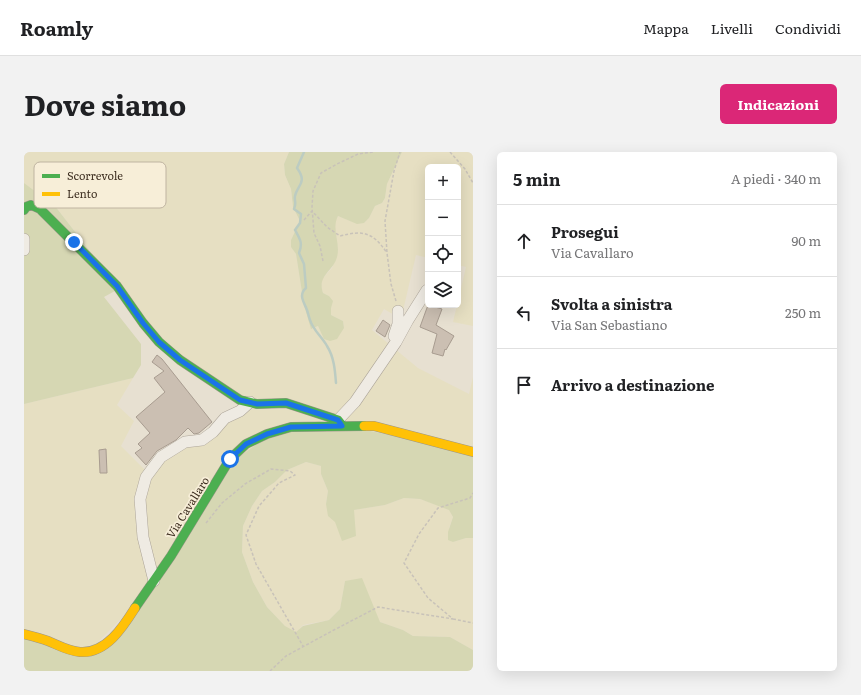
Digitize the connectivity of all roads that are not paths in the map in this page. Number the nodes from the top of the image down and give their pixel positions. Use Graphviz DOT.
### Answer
graph roads {
  1 [pos="34,206"];
  2 [pos="38,208"];
  3 [pos="24,210"];
  4 [pos="24,239"];
  5 [pos="24,250"];
  6 [pos="425,293"];
  7 [pos="398,311"];
  8 [pos="390,350"];
  9 [pos="250,402"];
  10 [pos="340,423"];
  11 [pos="473,452"];
  12 [pos="154,581"];
  13 [pos="24,634"];
  1 -- 3 [label="street"];
  2 -- 9 [label="street"];
  4 -- 5 [label="street"];
  6 -- 8 [label="street"];
  7 -- 8 [label="street"];
  8 -- 10 [label="street"];
  9 -- 10 [label="street"];
  9 -- 12 [label="street"];
  10 -- 11 [label="street, Via Cavallaro"];
  10 -- 12 [label="street, Via Cavallaro"];
  12 -- 13 [label="street, Via Cavallaro"];
}
